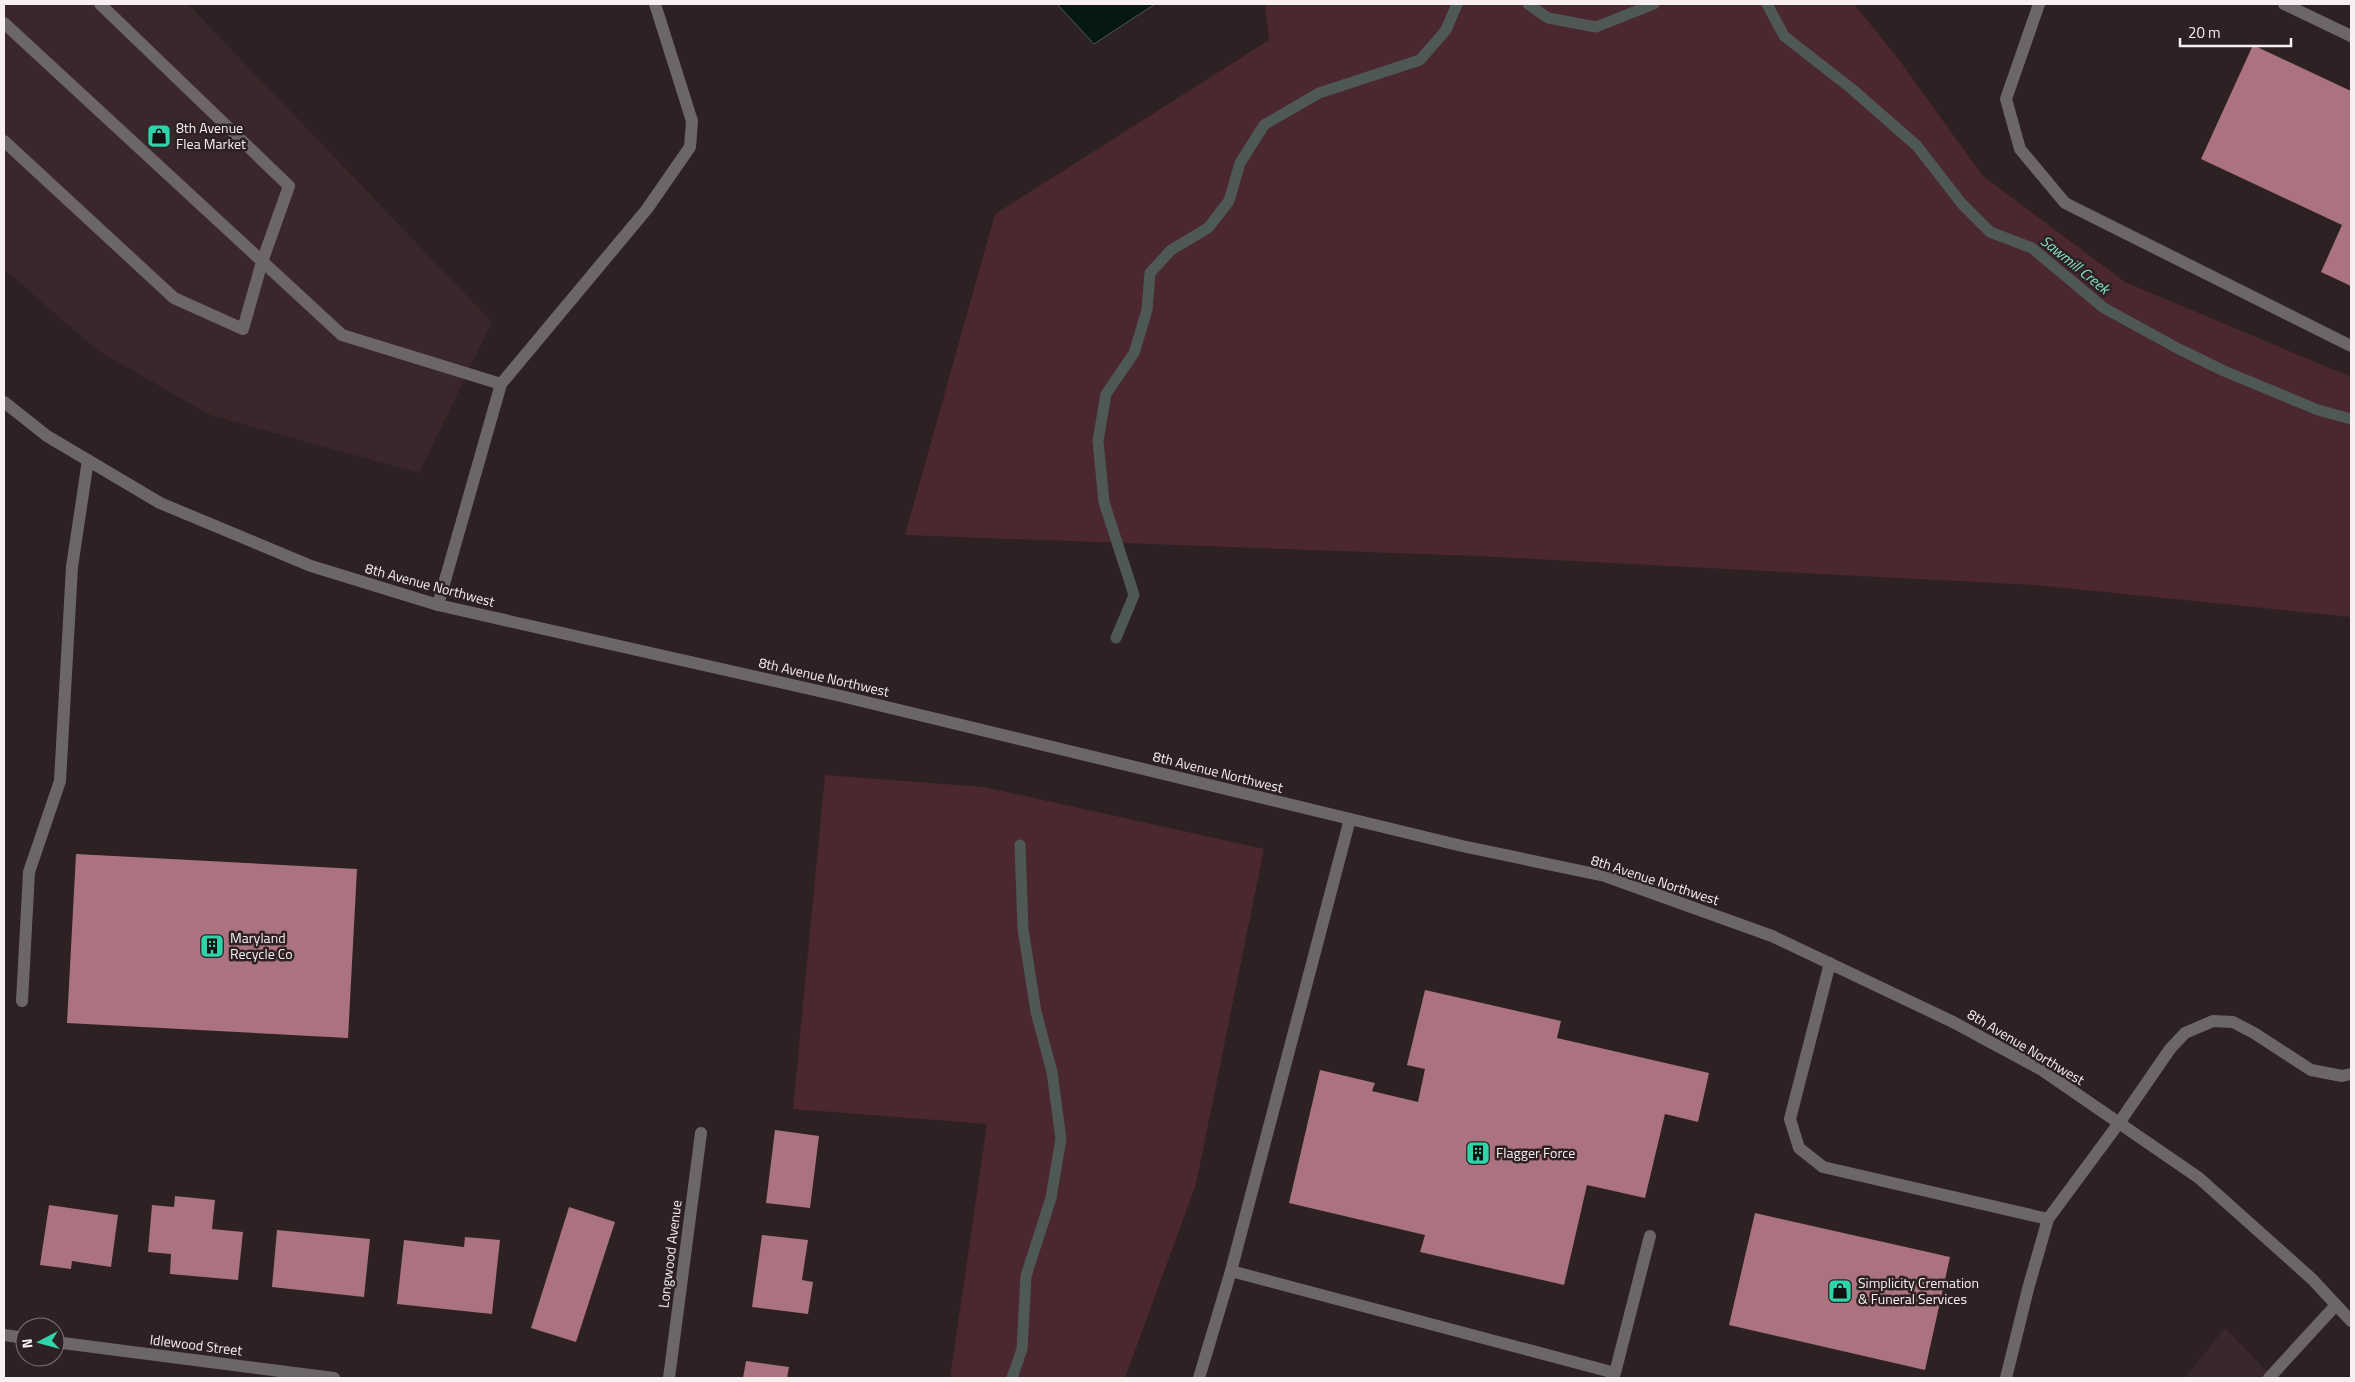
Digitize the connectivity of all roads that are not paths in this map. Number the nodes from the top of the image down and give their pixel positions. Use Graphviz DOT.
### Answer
graph roads {
  1 [pos="100,4"];
  2 [pos="655,4"];
  3 [pos="2039,4"];
  4 [pos="2284,4"];
  5 [pos="4,23"];
  6 [pos="2351,36"];
  7 [pos="4,141"];
  8 [pos="262,262"];
  9 [pos="2351,346"];
  10 [pos="500,384"];
  11 [pos="4,402"];
  12 [pos="88,460"];
  13 [pos="438,605"];
  14 [pos="1350,819"];
  15 [pos="1830,964"];
  16 [pos="22,1000"];
  17 [pos="2351,1074"];
  18 [pos="2119,1123"];
  19 [pos="701,1133"];
  20 [pos="2048,1220"];
  21 [pos="1650,1236"];
  22 [pos="1231,1270"];
  23 [pos="2336,1305"];
  24 [pos="2351,1321"];
  25 [pos="65,1343"];
  26 [pos="1615,1376"];
  27 [pos="334,1378"];
  28 [pos="669,1378"];
  29 [pos="1199,1378"];
  30 [pos="2006,1378"];
  31 [pos="2269,1378"];
  1 -- 8 [label="street"];
  2 -- 10 [label="street"];
  3 -- 9 [label="street"];
  4 -- 6 [label="street"];
  5 -- 8 [label="street"];
  7 -- 8 [label="street"];
  8 -- 10 [label="street"];
  10 -- 13 [label="street"];
  11 -- 12 [label="street, 8th Avenue Northwest"];
  12 -- 13 [label="street, 8th Avenue Northwest"];
  12 -- 16 [label="street"];
  13 -- 14 [label="street, 8th Avenue Northwest"];
  14 -- 15 [label="street, 8th Avenue Northwest"];
  14 -- 22 [label="street"];
  15 -- 18 [label="street, 8th Avenue Northwest"];
  15 -- 20 [label="street"];
  17 -- 18 [label="street"];
  18 -- 20 [label="street"];
  18 -- 23 [label="street, 8th Avenue Northwest"];
  19 -- 28 [label="street, Longwood Avenue"];
  20 -- 30 [label="street"];
  21 -- 26 [label="street"];
  22 -- 26 [label="street"];
  22 -- 29 [label="street"];
  23 -- 24 [label="street, 8th Avenue Northwest"];
  23 -- 31 [label="street"];
  25 -- 27 [label="street, Idlewood Street"];
}
